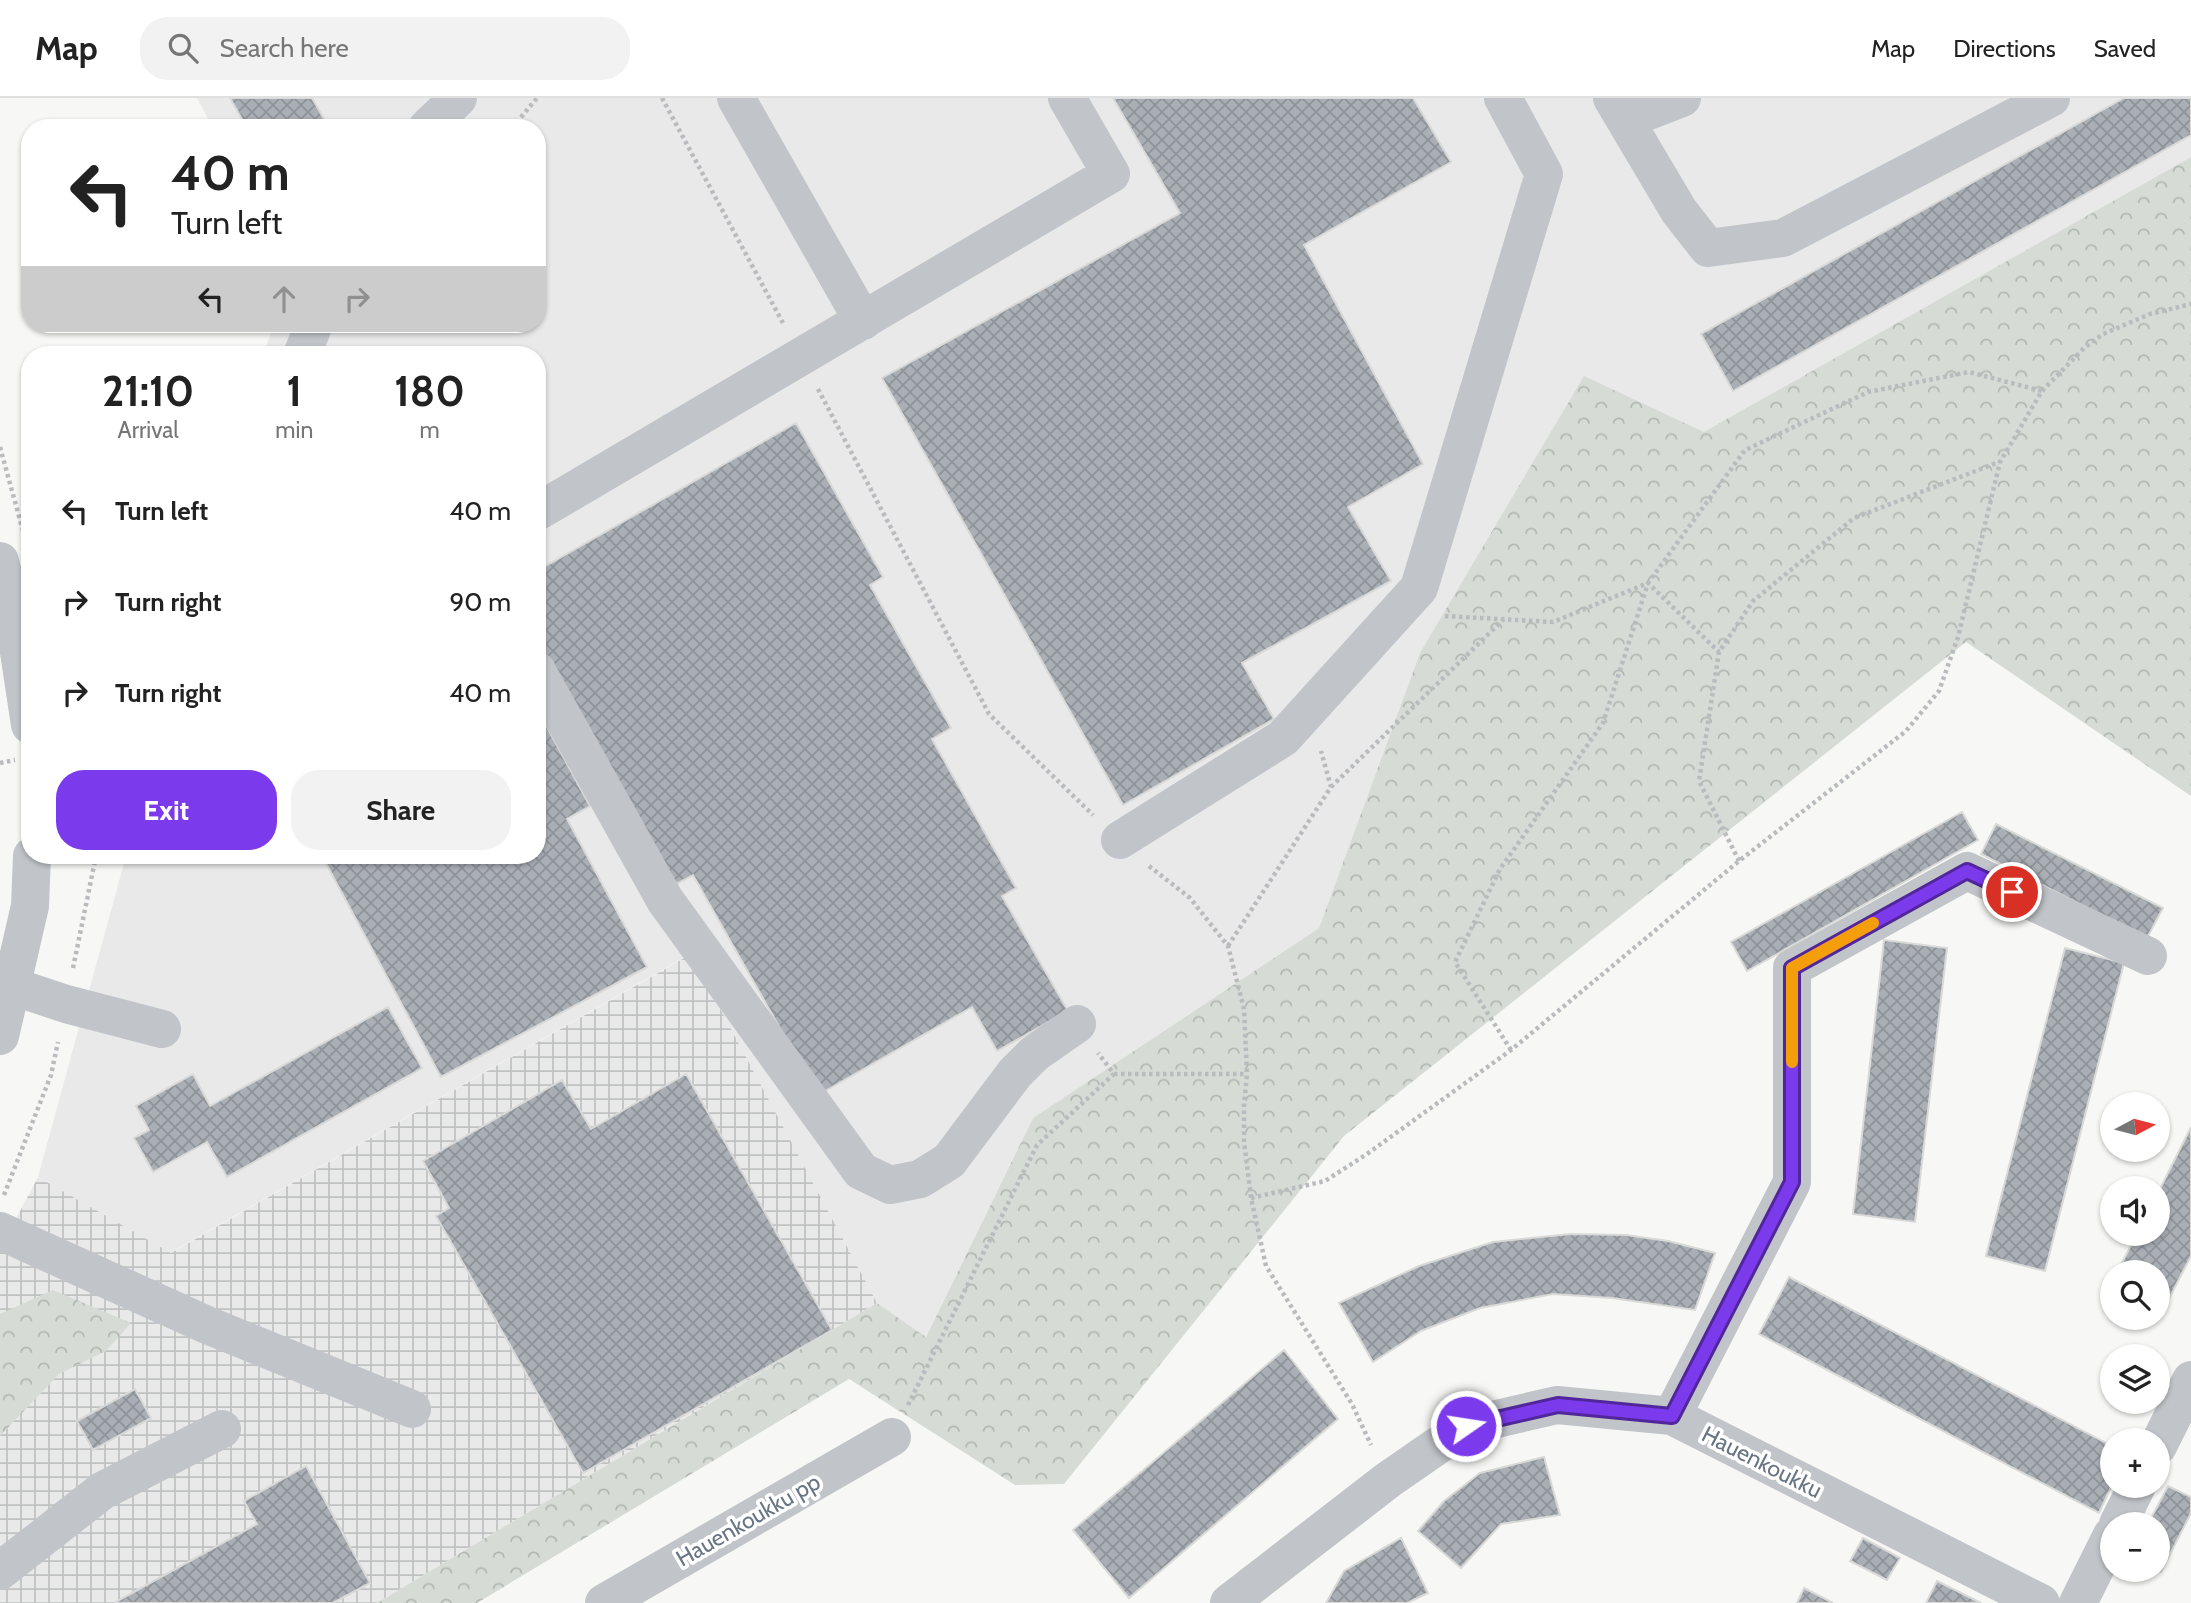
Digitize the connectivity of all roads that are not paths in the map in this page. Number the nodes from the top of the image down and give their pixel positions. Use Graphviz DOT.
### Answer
graph roads {
  1 [pos="458,98"];
  2 [pos="736,98"];
  3 [pos="1067,98"];
  4 [pos="1503,98"];
  5 [pos="1682,98"];
  6 [pos="2051,98"];
  7 [pos="1618,109"];
  8 [pos="436,119"];
  9 [pos="863,321"];
  10 [pos="546,507"];
  11 [pos="12,549"];
  12 [pos="21,611"];
  13 [pos="546,687"];
  14 [pos="1120,840"];
  15 [pos="32,864"];
  16 [pos="2148,956"];
  17 [pos="12,986"];
  18 [pos="1077,1024"];
  19 [pos="162,1029"];
  20 [pos="0,1033"];
  21 [pos="0,1231"];
  22 [pos="2191,1380"];
  23 [pos="412,1409"];
  24 [pos="1672,1416"];
  25 [pos="2167,1428"];
  26 [pos="222,1429"];
  27 [pos="892,1437"];
  28 [pos="2100,1559"];
  29 [pos="0,1572"];
  30 [pos="604,1603"];
  31 [pos="1229,1603"];
  32 [pos="2040,1603"];
  33 [pos="2078,1603"];
  1 -- 8 [label="street"];
  2 -- 9 [label="street"];
  3 -- 9 [label="street"];
  4 -- 14 [label="street"];
  5 -- 7 [label="street"];
  6 -- 7 [label="street"];
  9 -- 10 [label="street"];
  11 -- 12 [label="street"];
  13 -- 18 [label="street"];
  15 -- 17 [label="street"];
  16 -- 24 [label="street"];
  17 -- 19 [label="street"];
  17 -- 20 [label="street"];
  21 -- 23 [label="street"];
  22 -- 25 [label="street"];
  24 -- 31 [label="street, Hauenkoukku"];
  24 -- 32 [label="street, Hauenkoukku"];
  26 -- 29 [label="street"];
  27 -- 30 [label="street, Hauenkoukku pp"];
  28 -- 33 [label="street"];
}
